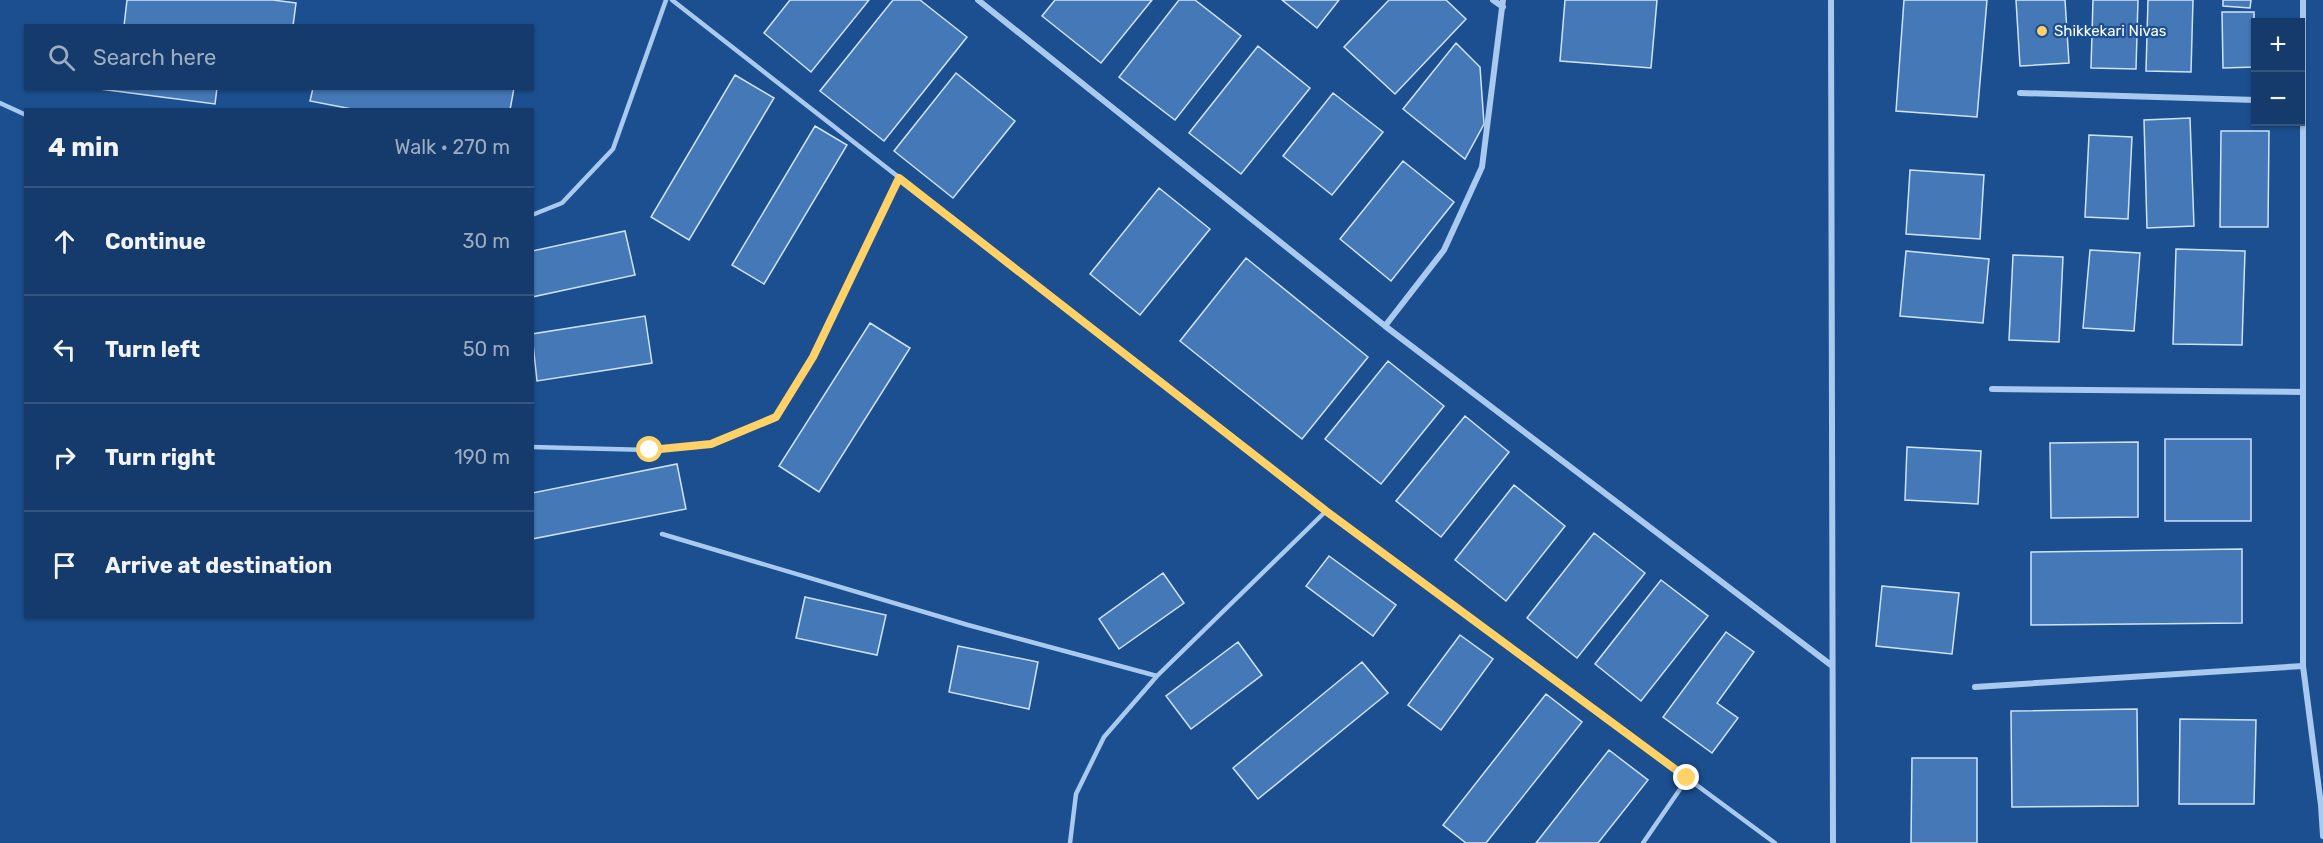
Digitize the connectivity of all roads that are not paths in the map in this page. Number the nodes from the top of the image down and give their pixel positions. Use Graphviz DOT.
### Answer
graph roads {
  1 [pos="666,0"];
  2 [pos="672,0"];
  3 [pos="978,0"];
  4 [pos="1493,0"];
  5 [pos="1831,0"];
  6 [pos="2303,0"];
  7 [pos="1503,4"];
  8 [pos="2302,72"];
  9 [pos="2020,93"];
  10 [pos="2251,100"];
  11 [pos="0,103"];
  12 [pos="24,114"];
  13 [pos="2302,126"];
  14 [pos="899,178"];
  15 [pos="534,214"];
  16 [pos="1385,326"];
  17 [pos="1992,389"];
  18 [pos="2303,393"];
  19 [pos="534,447"];
  20 [pos="1326,511"];
  21 [pos="662,534"];
  22 [pos="1831,665"];
  23 [pos="2303,666"];
  24 [pos="1157,676"];
  25 [pos="1975,687"];
  26 [pos="1687,778"];
  27 [pos="2322,805"];
  28 [pos="2323,836"];
  29 [pos="1070,843"];
  30 [pos="1643,843"];
  31 [pos="1775,843"];
  32 [pos="1833,843"];
  1 -- 15 [label="lane"];
  2 -- 14 [label="lane"];
  3 -- 16 [label="street"];
  4 -- 7 [label="street"];
  5 -- 22 [label="street"];
  6 -- 8 [label="street"];
  7 -- 16 [label="street"];
  9 -- 10 [label="street"];
  11 -- 12 [label="lane"];
  13 -- 18 [label="street"];
  14 -- 19 [label="lane"];
  14 -- 20 [label="lane"];
  16 -- 22 [label="street"];
  17 -- 18 [label="street"];
  18 -- 23 [label="street"];
  20 -- 24 [label="lane"];
  20 -- 26 [label="lane"];
  21 -- 24 [label="lane"];
  22 -- 32 [label="street"];
  23 -- 25 [label="street"];
  23 -- 27 [label="street"];
  24 -- 29 [label="lane"];
  26 -- 30 [label="lane"];
  26 -- 31 [label="lane"];
  27 -- 28 [label="street"];
}
